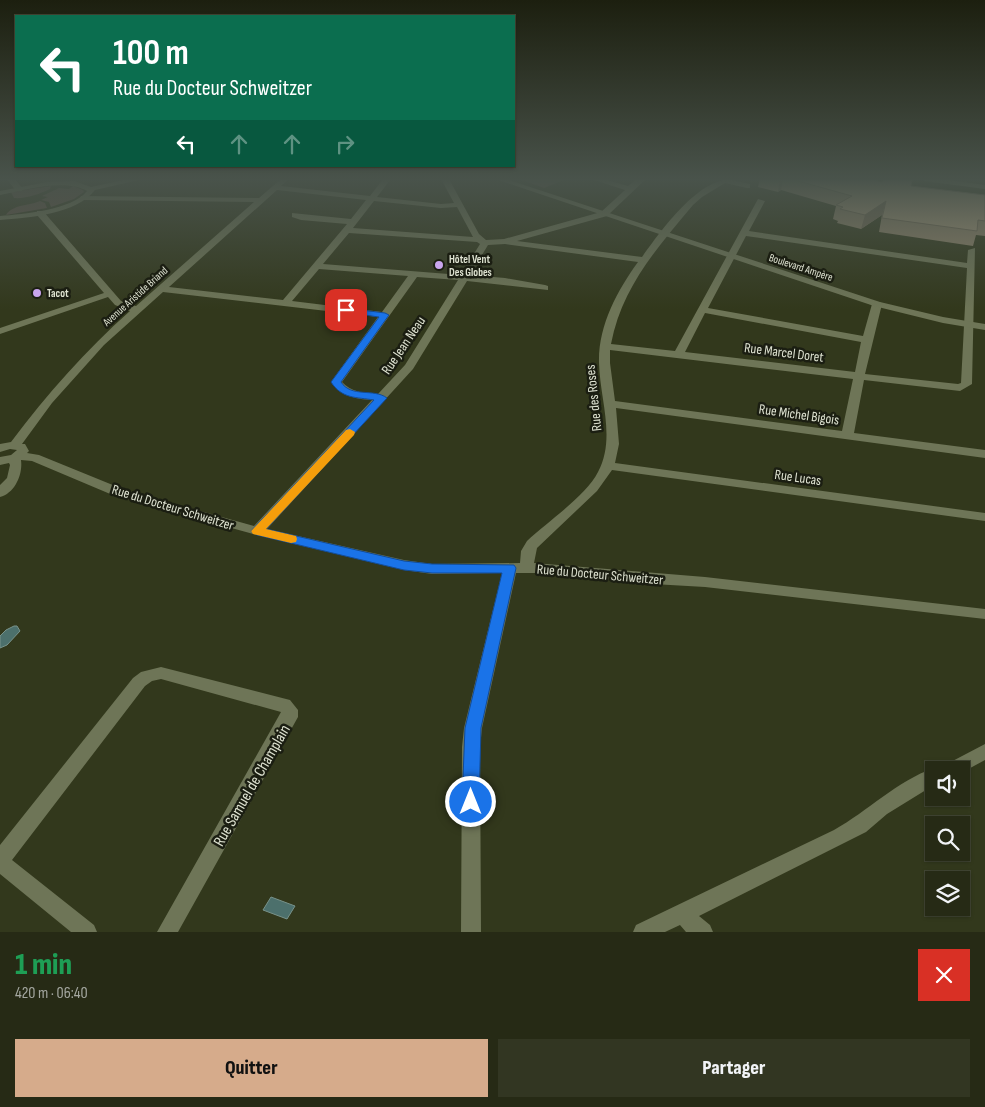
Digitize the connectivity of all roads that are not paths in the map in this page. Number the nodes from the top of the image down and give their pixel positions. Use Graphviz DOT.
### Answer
graph roads {
  1 [pos="49,222"];
  2 [pos="237,222"];
  3 [pos="353,222"];
  4 [pos="470,222"];
  5 [pos="574,222"];
  6 [pos="630,222"];
  7 [pos="675,222"];
  8 [pos="749,222"];
  9 [pos="347,230"];
  10 [pos="744,232"];
  11 [pos="665,234"];
  12 [pos="482,242"];
  13 [pos="504,242"];
  14 [pos="972,250"];
  15 [pos="732,256"];
  16 [pos="645,260"];
  17 [pos="318,266"];
  18 [pos="971,266"];
  19 [pos="414,274"];
  20 [pos="463,278"];
  21 [pos="545,288"];
  22 [pos="162,289"];
  23 [pos="110,294"];
  24 [pos="286,303"];
  25 [pos="877,304"];
  26 [pos="137,310"];
  27 [pos="702,310"];
  28 [pos="385,315"];
  29 [pos="968,324"];
  30 [pos="985,327"];
  31 [pos="0,330"];
  32 [pos="866,340"];
  33 [pos="605,346"];
  34 [pos="678,355"];
  35 [pos="860,377"];
  36 [pos="382,398"];
  37 [pos="610,404"];
  38 [pos="846,436"];
  39 [pos="0,448"];
  40 [pos="16,453"];
  41 [pos="985,454"];
  42 [pos="0,462"];
  43 [pos="607,466"];
  44 [pos="0,493"];
  45 [pos="985,517"];
  46 [pos="257,531"];
  47 [pos="518,568"];
  48 [pos="985,614"];
  49 [pos="985,752"];
  50 [pos="968,761"];
  51 [pos="925,781"];
  52 [pos="0,861"];
  53 [pos="683,912"];
  54 [pos="87,932"];
  55 [pos="167,932"];
  56 [pos="471,932"];
  57 [pos="643,932"];
  58 [pos="703,932"];
  1 -- 23 [label="street"];
  2 -- 22 [label="street, Avenue Aristide Briand"];
  3 -- 9 [label="street"];
  4 -- 12 [label="street"];
  5 -- 13 [label="street"];
  6 -- 11 [label="street, Boulevard Ampère"];
  7 -- 11 [label="street, Rue des Roses"];
  8 -- 10 [label="street"];
  9 -- 12 [label="street"];
  9 -- 17 [label="street"];
  10 -- 15 [label="street"];
  10 -- 18 [label="street"];
  11 -- 15 [label="street, Boulevard Ampère"];
  11 -- 16 [label="street, Rue des Roses"];
  12 -- 13 [label="street"];
  12 -- 20 [label="street, Rue Jean Neau"];
  13 -- 16 [label="street"];
  14 -- 18 [label="street"];
  15 -- 25 [label="street, Boulevard Ampère"];
  15 -- 27 [label="street"];
  16 -- 33 [label="street, Rue des Roses"];
  17 -- 19 [label="street"];
  17 -- 24 [label="street"];
  18 -- 29 [label="street"];
  19 -- 20 [label="street"];
  19 -- 28 [label="street"];
  20 -- 21 [label="street"];
  20 -- 36 [label="street, Rue Jean Neau"];
  22 -- 24 [label="street"];
  22 -- 26 [label="street, Avenue Aristide Briand"];
  23 -- 26 [label="street"];
  23 -- 31 [label="street"];
  24 -- 28 [label="street"];
  25 -- 29 [label="street, Boulevard Ampère"];
  25 -- 32 [label="street"];
  26 -- 40 [label="street, Avenue Aristide Briand"];
  27 -- 32 [label="street"];
  27 -- 34 [label="street"];
  28 -- 36 [label="street"];
  29 -- 30 [label="street, Boulevard Ampère"];
  29 -- 35 [label="street, Rue Marcel Doret"];
  32 -- 35 [label="street"];
  33 -- 34 [label="street, Rue Marcel Doret"];
  33 -- 37 [label="street, Rue des Roses"];
  34 -- 35 [label="street, Rue Marcel Doret"];
  35 -- 38 [label="street"];
  36 -- 46 [label="street, Rue Jean Neau"];
  37 -- 38 [label="street, Rue Michel Bigois"];
  37 -- 43 [label="street, Rue des Roses"];
  38 -- 41 [label="street, Rue Michel Bigois"];
  39 -- 40 [label="street"];
  40 -- 42 [label="street"];
  40 -- 44 [label="street"];
  40 -- 46 [label="street, Rue du Docteur Schweitzer"];
  43 -- 45 [label="street, Rue Lucas"];
  43 -- 47 [label="street, Rue des Roses"];
  46 -- 47 [label="street, Rue du Docteur Schweitzer"];
  47 -- 48 [label="street, Rue du Docteur Schweitzer"];
  47 -- 56 [label="street, Rue des Roses"];
  49 -- 50 [label="street"];
  51 -- 53 [label="street"];
  52 -- 54 [label="street"];
  52 -- 55 [label="street, Rue Samuel de Champlain"];
  53 -- 57 [label="street"];
  53 -- 58 [label="street"];
}
